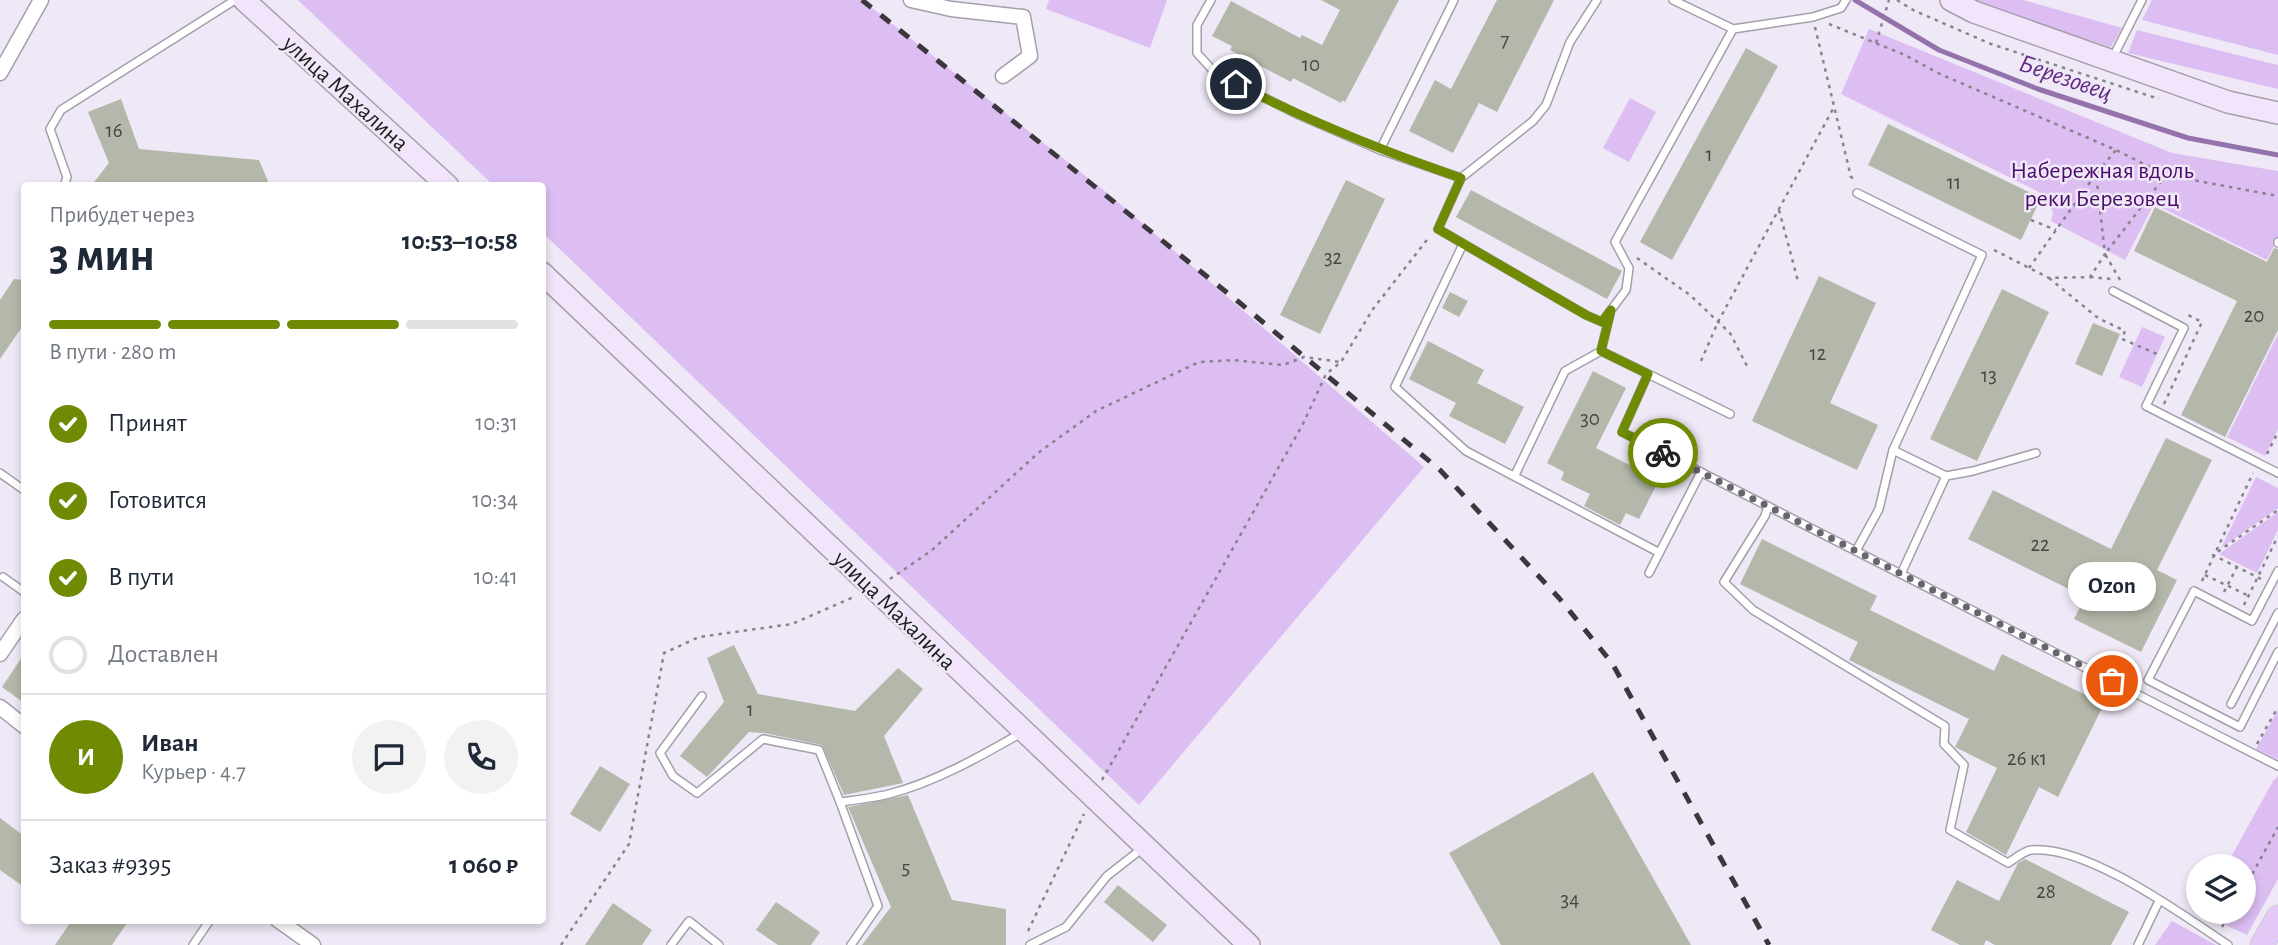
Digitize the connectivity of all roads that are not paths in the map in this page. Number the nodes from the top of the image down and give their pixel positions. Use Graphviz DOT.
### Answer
graph roads {
  1 [pos="41,0"];
  2 [pos="234,0"];
  3 [pos="244,0"];
  4 [pos="911,0"];
  5 [pos="1211,0"];
  6 [pos="1454,0"];
  7 [pos="1597,0"];
  8 [pos="1673,0"];
  9 [pos="1846,0"];
  10 [pos="1951,0"];
  11 [pos="2142,0"];
  12 [pos="1733,29"];
  13 [pos="2111,61"];
  14 [pos="0,73"];
  15 [pos="1003,76"];
  16 [pos="2278,113"];
  17 [pos="1380,150"];
  18 [pos="1461,178"];
  19 [pos="65,182"];
  20 [pos="444,182"];
  21 [pos="1857,193"];
  22 [pos="1463,244"];
  23 [pos="546,277"];
  24 [pos="2113,291"];
  25 [pos="1611,310"];
  26 [pos="1601,351"];
  27 [pos="1648,374"];
  28 [pos="1730,414"];
  29 [pos="1893,450"];
  30 [pos="2036,453"];
  31 [pos="1701,472"];
  32 [pos="0,473"];
  33 [pos="2278,473"];
  34 [pos="1515,475"];
  35 [pos="1946,476"];
  36 [pos="21,488"];
  37 [pos="1768,506"];
  38 [pos="1856,551"];
  39 [pos="1658,552"];
  40 [pos="2278,571"];
  41 [pos="1649,573"];
  42 [pos="1900,574"];
  43 [pos="3,577"];
  44 [pos="21,590"];
  45 [pos="2278,613"];
  46 [pos="21,623"];
  47 [pos="2278,652"];
  48 [pos="0,654"];
  49 [pos="702,696"];
  50 [pos="2231,704"];
  51 [pos="0,707"];
  52 [pos="21,724"];
  53 [pos="1024,732"];
  54 [pos="2278,766"];
  55 [pos="840,802"];
  56 [pos="1145,846"];
  57 [pos="2160,901"];
  58 [pos="2278,917"];
  59 [pos="207,924"];
  60 [pos="284,924"];
  61 [pos="192,945"];
  62 [pos="313,945"];
  63 [pos="671,945"];
  64 [pos="719,945"];
  65 [pos="851,945"];
  66 [pos="1030,945"];
  67 [pos="1249,945"];
  68 [pos="2138,945"];
  69 [pos="2228,945"];
  70 [pos="2262,945"];
  1 -- 14 [label="street"];
  2 -- 19 [label="lane"];
  3 -- 20 [label="street, улица Махалина"];
  4 -- 15 [label="street"];
  5 -- 17 [label="lane"];
  6 -- 17 [label="lane"];
  7 -- 18 [label="lane"];
  8 -- 12 [label="lane"];
  9 -- 12 [label="lane"];
  10 -- 13 [label="street"];
  11 -- 13 [label="lane"];
  12 -- 25 [label="lane"];
  13 -- 16 [label="street"];
  17 -- 18 [label="lane"];
  18 -- 22 [label="lane"];
  21 -- 29 [label="lane"];
  22 -- 25 [label="lane"];
  22 -- 34 [label="lane"];
  23 -- 53 [label="street, улица Махалина"];
  24 -- 33 [label="lane"];
  25 -- 26 [label="lane"];
  26 -- 27 [label="lane"];
  26 -- 34 [label="lane"];
  27 -- 28 [label="lane"];
  27 -- 31 [label="lane"];
  29 -- 35 [label="lane"];
  29 -- 38 [label="lane"];
  30 -- 35 [label="lane"];
  31 -- 37 [label="lane"];
  31 -- 39 [label="lane"];
  32 -- 36 [label="lane"];
  34 -- 39 [label="lane"];
  35 -- 42 [label="lane"];
  37 -- 38 [label="lane"];
  37 -- 57 [label="lane"];
  38 -- 42 [label="lane"];
  39 -- 41 [label="lane"];
  40 -- 47 [label="lane"];
  42 -- 54 [label="lane"];
  43 -- 44 [label="lane"];
  45 -- 50 [label="lane"];
  46 -- 48 [label="street"];
  49 -- 55 [label="lane"];
  51 -- 52 [label="street"];
  53 -- 55 [label="lane"];
  53 -- 56 [label="street, улица Махалина"];
  55 -- 65 [label="lane"];
  56 -- 66 [label="lane"];
  56 -- 67 [label="street, улица Махалина"];
  57 -- 68 [label="lane"];
  57 -- 69 [label="lane"];
  58 -- 70 [label="main road"];
  59 -- 61 [label="lane"];
  60 -- 62 [label="street"];
  63 -- 64 [label="lane"];
}
